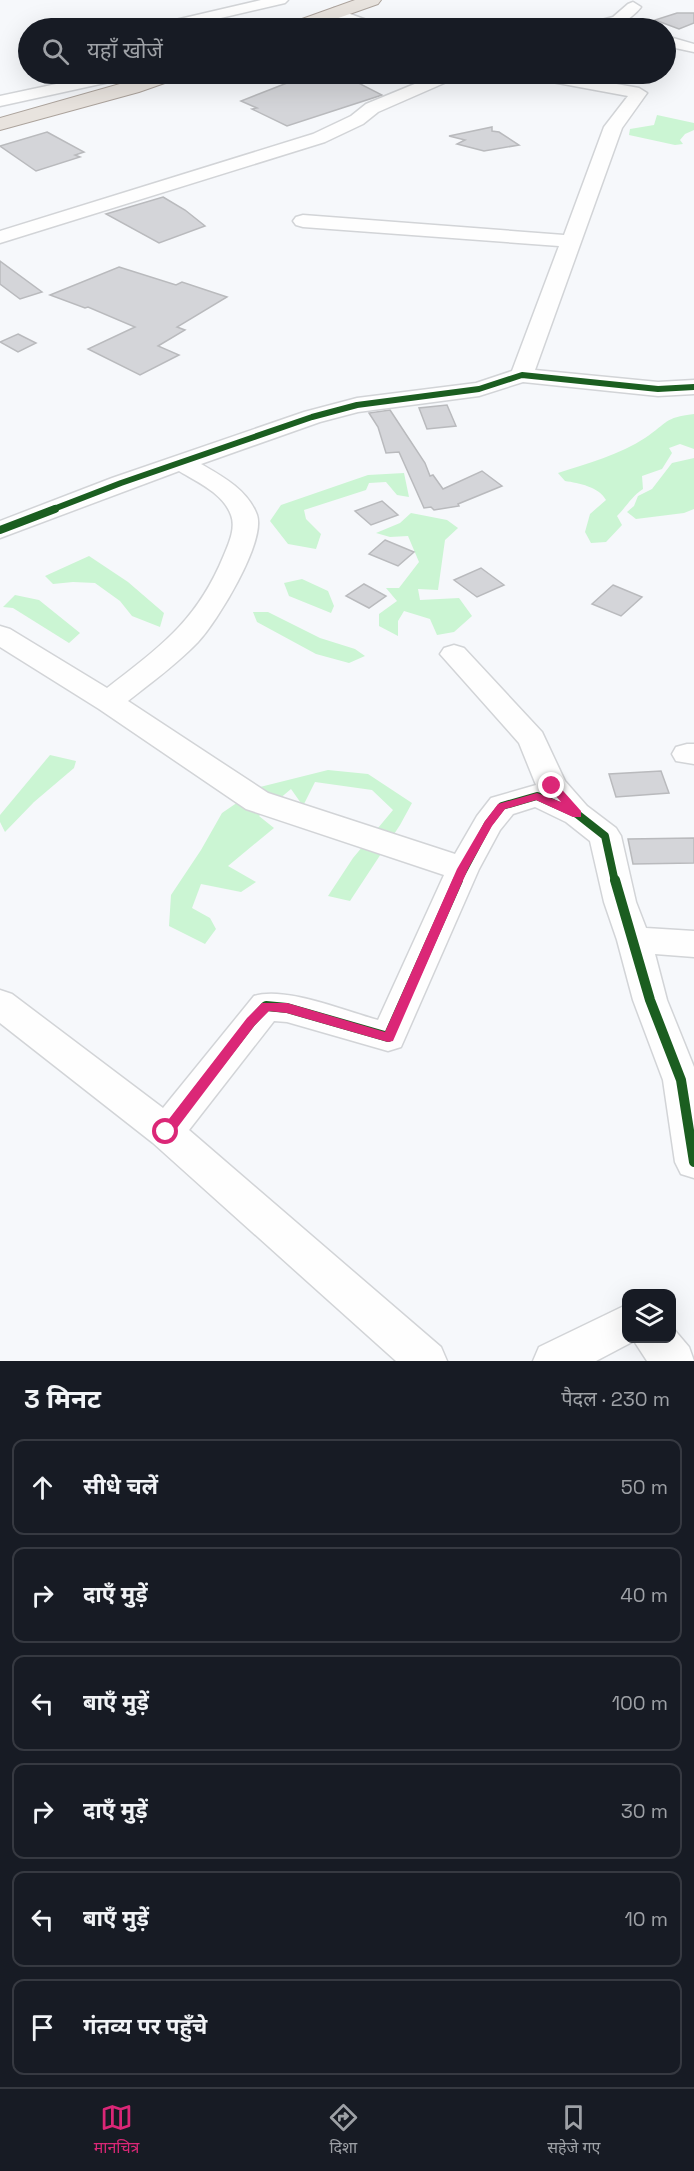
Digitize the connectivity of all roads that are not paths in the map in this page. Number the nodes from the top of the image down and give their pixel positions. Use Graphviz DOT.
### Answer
graph roads {
  1 [pos="280,0"];
  2 [pos="372,0"];
  3 [pos="633,6"];
  4 [pos="334,13"];
  5 [pos="203,18"];
  6 [pos="321,18"];
  7 [pos="347,18"];
  8 [pos="620,18"];
  9 [pos="676,44"];
  10 [pos="691,48"];
  11 [pos="77,84"];
  12 [pos="143,84"];
  13 [pos="428,84"];
  14 [pos="590,84"];
  15 [pos="0,101"];
  16 [pos="0,124"];
  17 [pos="303,221"];
  18 [pos="0,237"];
  19 [pos="571,241"];
  20 [pos="522,375"];
  21 [pos="694,387"];
  22 [pos="181,462"];
  23 [pos="0,530"];
  24 [pos="0,635"];
  25 [pos="454,654"];
  26 [pos="109,702"];
  27 [pos="577,814"];
  28 [pos="463,869"];
  29 [pos="634,940"];
  30 [pos="694,944"];
  31 [pos="0,1004"];
  32 [pos="166,1132"];
  33 [pos="694,1162"];
  34 [pos="622,1327"];
  35 [pos="658,1343"];
  36 [pos="426,1361"];
  37 [pos="554,1361"];
  38 [pos="674,1361"];
  1 -- 5 [label="street"];
  2 -- 4 [label="main road"];
  3 -- 8 [label="street"];
  4 -- 6 [label="main road"];
  4 -- 7 [label="street"];
  9 -- 10 [label="street"];
  11 -- 15 [label="street"];
  12 -- 16 [label="main road"];
  13 -- 18 [label="street"];
  14 -- 19 [label="street"];
  17 -- 19 [label="street"];
  19 -- 20 [label="street"];
  20 -- 21 [label="street"];
  20 -- 22 [label="street"];
  22 -- 23 [label="street"];
  22 -- 26 [label="street"];
  24 -- 26 [label="street"];
  25 -- 27 [label="street"];
  26 -- 28 [label="street"];
  27 -- 28 [label="street"];
  27 -- 29 [label="street"];
  28 -- 32 [label="street"];
  29 -- 30 [label="street"];
  29 -- 33 [label="street"];
  31 -- 32 [label="street"];
  32 -- 36 [label="street"];
  34 -- 37 [label="street"];
  35 -- 38 [label="street"];
}
